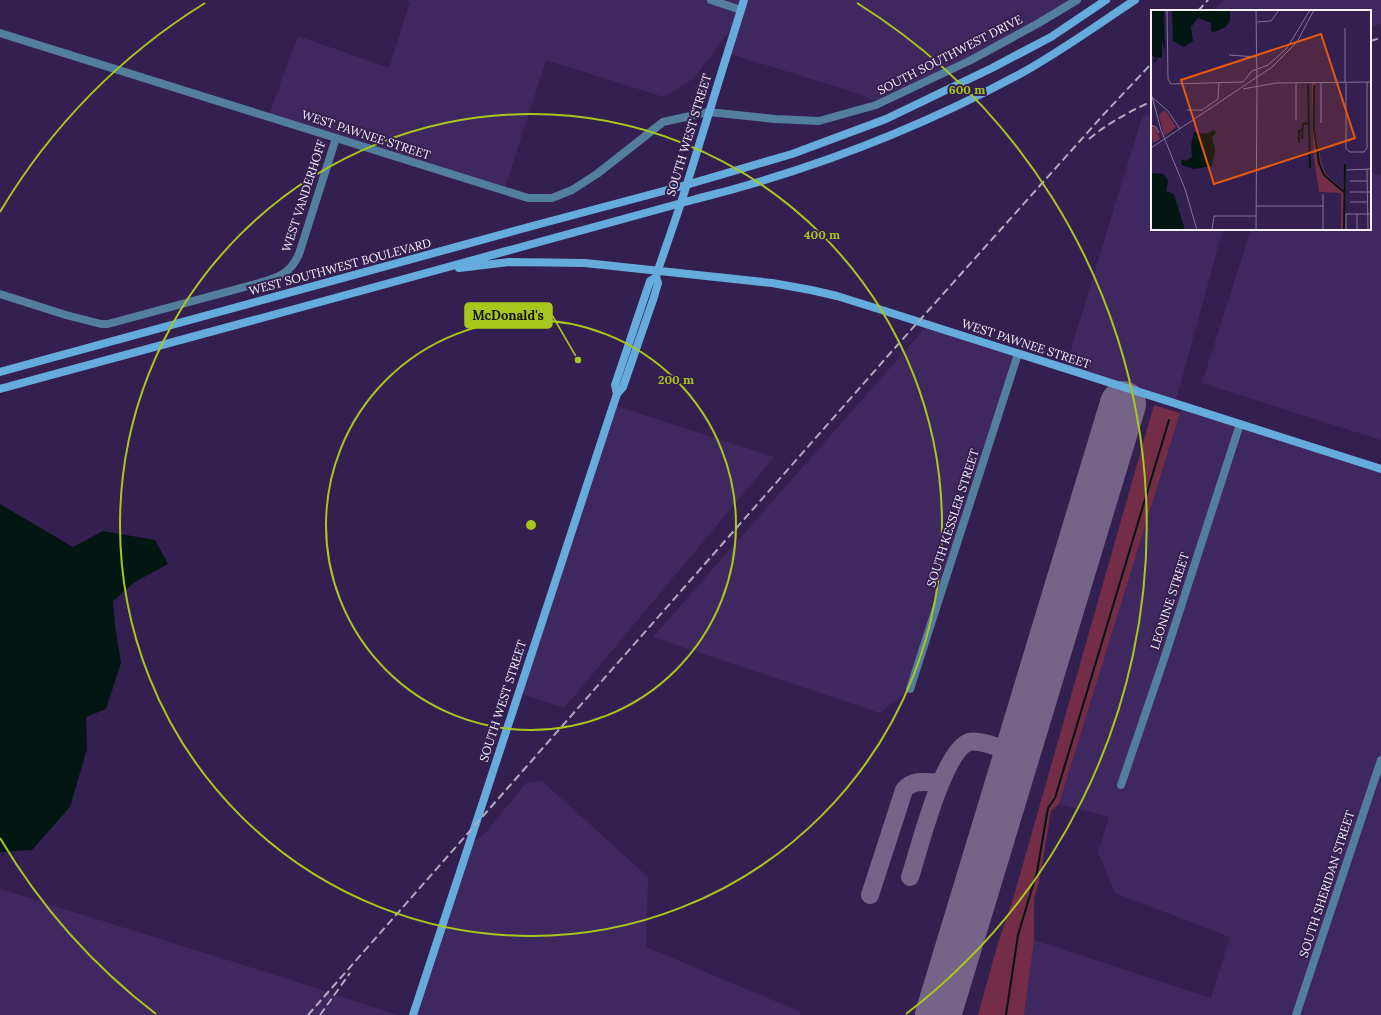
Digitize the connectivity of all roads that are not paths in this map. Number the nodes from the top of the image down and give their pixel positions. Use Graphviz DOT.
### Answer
graph roads {
  1 [pos="711,0"];
  2 [pos="744,0"];
  3 [pos="1077,0"];
  4 [pos="1106,0"];
  5 [pos="1135,0"];
  6 [pos="740,10"];
  7 [pos="0,33"];
  8 [pos="708,112"];
  9 [pos="336,138"];
  10 [pos="686,186"];
  11 [pos="680,203"];
  12 [pos="433,272"];
  13 [pos="657,274"];
  14 [pos="0,294"];
  15 [pos="1018,354"];
  16 [pos="0,372"];
  17 [pos="0,389"];
  18 [pos="1240,424"];
  19 [pos="1381,469"];
  20 [pos="910,689"];
  21 [pos="1381,760"];
  22 [pos="1121,785"];
  23 [pos="413,1015"];
  24 [pos="1296,1015"];
  1 -- 6 [label="street"];
  2 -- 6 [label="main road, SOUTH WEST STREET"];
  3 -- 8 [label="street, SOUTH SOUTHWEST DRIVE"];
  4 -- 10 [label="main road, WEST SOUTHWEST BOULEVARD"];
  5 -- 11 [label="main road"];
  6 -- 8 [label="main road, SOUTH WEST STREET"];
  7 -- 9 [label="street, WEST PAWNEE STREET"];
  8 -- 9 [label="street, WEST PAWNEE STREET"];
  8 -- 10 [label="main road, SOUTH WEST STREET"];
  9 -- 14 [label="street, WEST VANDERHOFF"];
  10 -- 11 [label="main road, SOUTH WEST STREET"];
  10 -- 16 [label="main road, WEST SOUTHWEST BOULEVARD"];
  11 -- 12 [label="main road"];
  11 -- 13 [label="main road, SOUTH WEST STREET"];
  12 -- 13 [label="main road, WEST PAWNEE STREET"];
  12 -- 17 [label="main road"];
  13 -- 15 [label="main road, WEST PAWNEE STREET"];
  13 -- 23 [label="main road, SOUTH WEST STREET"];
  15 -- 18 [label="main road, WEST PAWNEE STREET"];
  15 -- 20 [label="street, SOUTH KESSLER STREET"];
  18 -- 19 [label="main road, WEST PAWNEE STREET"];
  18 -- 22 [label="street, LEONINE STREET"];
  21 -- 24 [label="street, SOUTH SHERIDAN STREET"];
}
